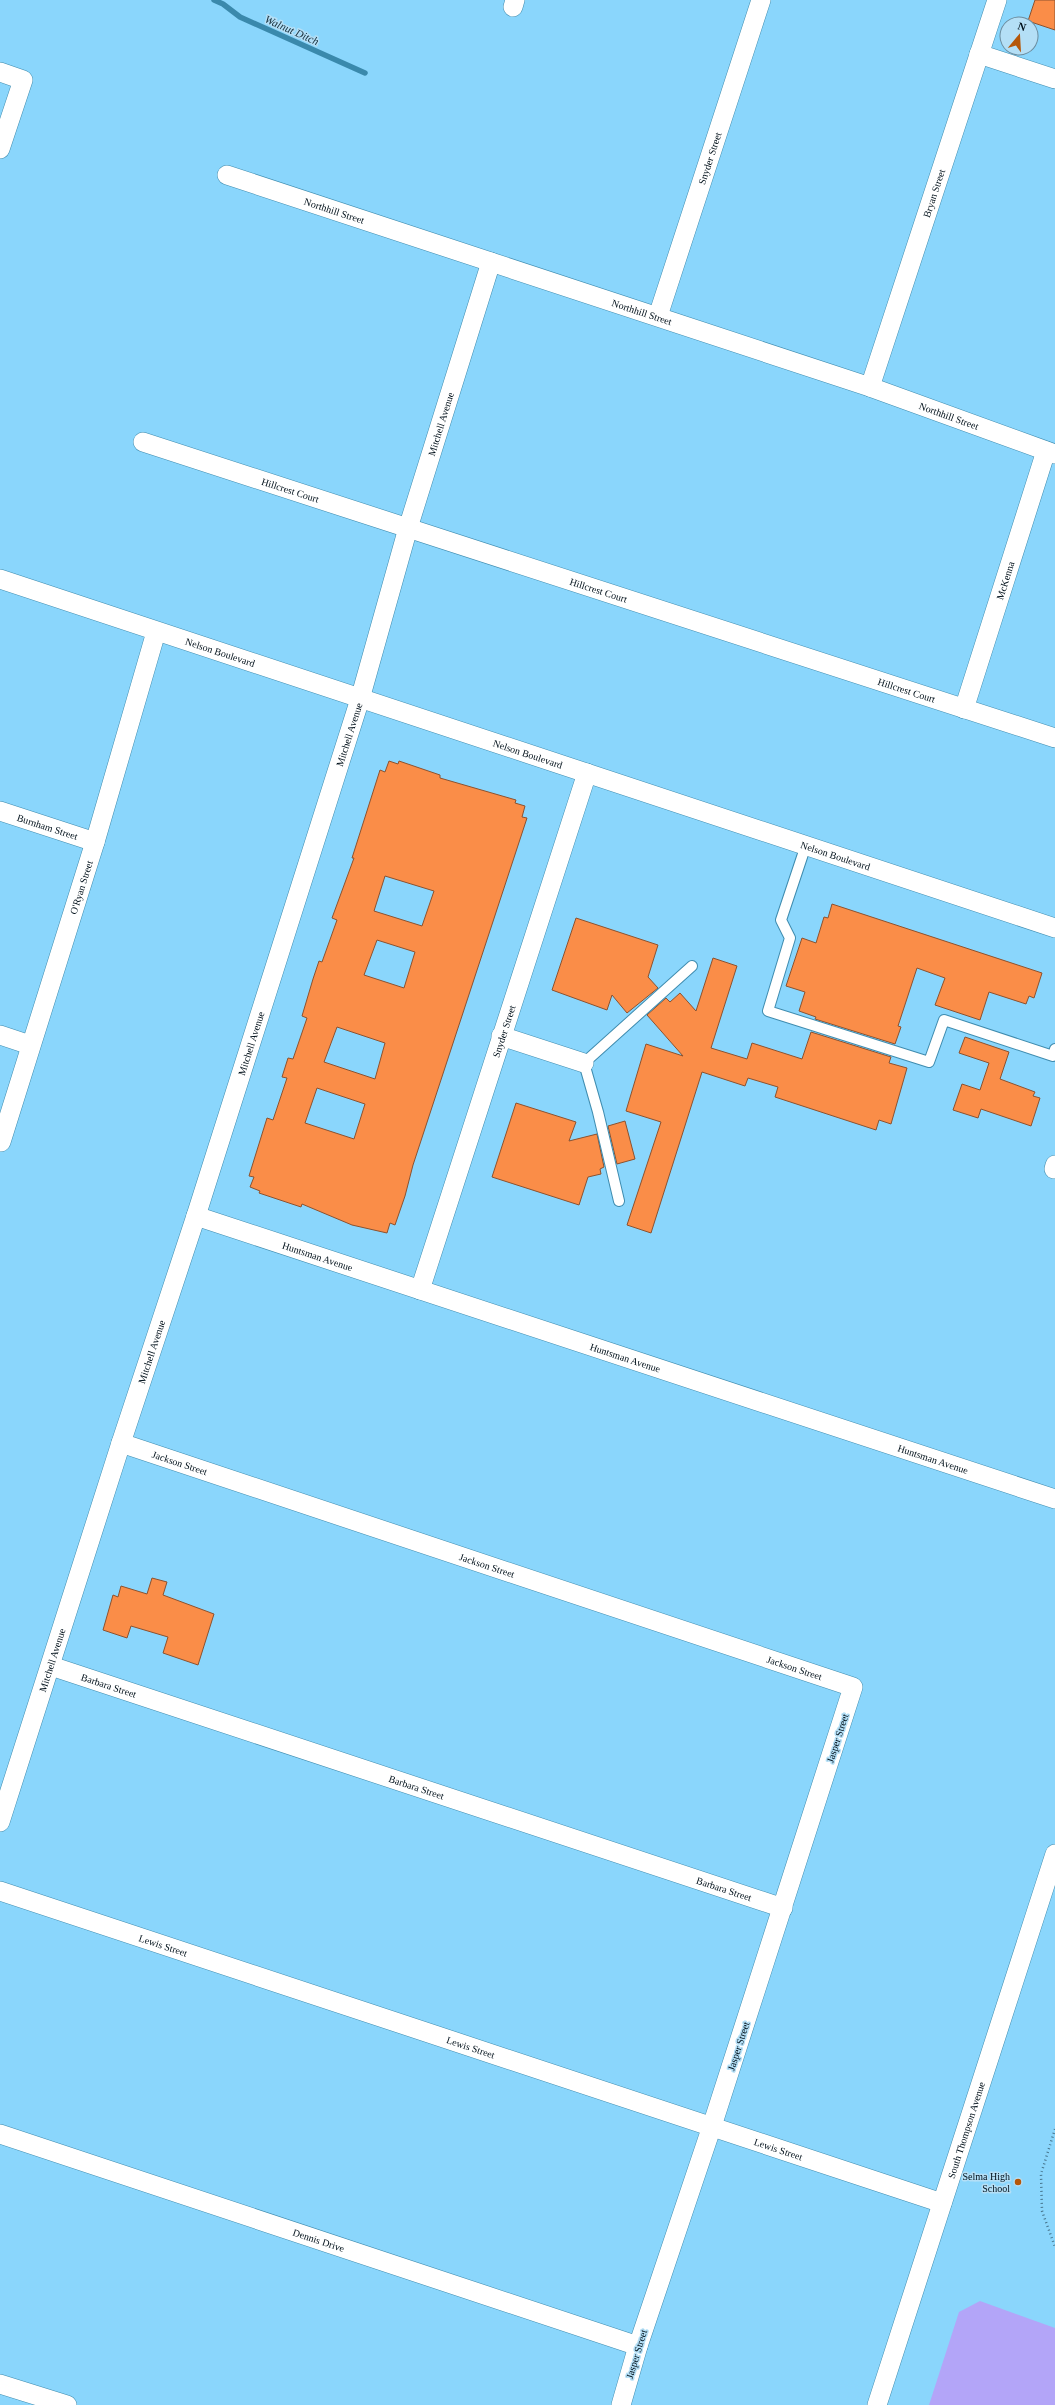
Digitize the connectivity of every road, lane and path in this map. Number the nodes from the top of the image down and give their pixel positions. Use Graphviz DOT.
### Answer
graph roads {
  1 [pos="761,0"];
  2 [pos="997,0"];
  3 [pos="979,54"];
  4 [pos="0,72"];
  5 [pos="1055,79"];
  6 [pos="0,149"];
  7 [pos="227,175"];
  8 [pos="491,262"];
  9 [pos="658,316"];
  10 [pos="870,387"];
  11 [pos="142,442"];
  12 [pos="1050,453"];
  13 [pos="408,528"];
  14 [pos="0,580"];
  15 [pos="156,632"];
  16 [pos="360,699"];
  17 [pos="964,709"];
  18 [pos="1055,738"];
  19 [pos="587,773"];
  20 [pos="0,811"];
  21 [pos="95,842"];
  22 [pos="806,845"];
  23 [pos="1055,928"];
  24 [pos="692,966"];
  25 [pos="0,1035"];
  26 [pos="500,1036"];
  27 [pos="30,1045"];
  28 [pos="1055,1049"];
  29 [pos="584,1063"];
  30 [pos="1,1142"];
  31 [pos="618,1201"];
  32 [pos="196,1216"];
  33 [pos="420,1290"];
  34 [pos="121,1444"];
  35 [pos="1055,1499"];
  36 [pos="51,1666"];
  37 [pos="853,1687"];
  38 [pos="0,1822"];
  39 [pos="1055,1854"];
  40 [pos="0,1891"];
  41 [pos="783,1908"];
  42 [pos="712,2126"];
  43 [pos="1055,2129"];
  44 [pos="0,2134"];
  45 [pos="942,2203"];
  46 [pos="1055,2247"];
  47 [pos="638,2346"];
  48 [pos="0,2384"];
  49 [pos="67,2405"];
  50 [pos="621,2405"];
  51 [pos="878,2405"];
  1 -- 9 [label="street, Snyder Street"];
  2 -- 3 [label="street, Bryan Street"];
  3 -- 5 [label="street"];
  3 -- 10 [label="street, Bryan Street"];
  4 -- 6 [label="street"];
  7 -- 8 [label="street, Northhill Street"];
  8 -- 9 [label="street, Northhill Street"];
  8 -- 13 [label="street, Mitchell Avenue"];
  9 -- 10 [label="street, Northhill Street"];
  10 -- 12 [label="street, Northhill Street"];
  11 -- 13 [label="street, Hillcrest Court"];
  12 -- 17 [label="street, McKenna"];
  13 -- 16 [label="street, Mitchell Avenue"];
  13 -- 17 [label="street, Hillcrest Court"];
  14 -- 15 [label="street, Nelson Boulevard"];
  15 -- 16 [label="street, Nelson Boulevard"];
  15 -- 21 [label="street, O'Ryan Street"];
  16 -- 19 [label="street, Nelson Boulevard"];
  16 -- 32 [label="street, Mitchell Avenue"];
  17 -- 18 [label="street, Hillcrest Court"];
  19 -- 22 [label="street, Nelson Boulevard"];
  19 -- 26 [label="street, Snyder Street"];
  20 -- 21 [label="street, Burnham Street"];
  21 -- 27 [label="street, O'Ryan Street"];
  22 -- 23 [label="street, Nelson Boulevard"];
  22 -- 28 [label="lane"];
  24 -- 29 [label="lane"];
  25 -- 27 [label="street"];
  26 -- 29 [label="street"];
  26 -- 33 [label="street, Snyder Street"];
  27 -- 30 [label="street, O'Ryan Street"];
  29 -- 31 [label="lane"];
  32 -- 33 [label="street, Huntsman Avenue"];
  32 -- 34 [label="street, Mitchell Avenue"];
  33 -- 35 [label="street, Huntsman Avenue"];
  34 -- 36 [label="street, Mitchell Avenue"];
  34 -- 37 [label="street, Jackson Street"];
  36 -- 38 [label="street, Mitchell Avenue"];
  36 -- 41 [label="street, Barbara Street"];
  37 -- 41 [label="street, Jasper Street"];
  39 -- 45 [label="street, South Thompson Avenue"];
  40 -- 42 [label="street, Lewis Street"];
  41 -- 42 [label="street, Jasper Street"];
  42 -- 45 [label="street, Lewis Street"];
  42 -- 47 [label="street, Jasper Street"];
  43 -- 46 [label="path"];
  44 -- 47 [label="street, Dennis Drive"];
  45 -- 51 [label="street, South Thompson Avenue"];
  47 -- 50 [label="street, Jasper Street"];
  48 -- 49 [label="street"];
}
